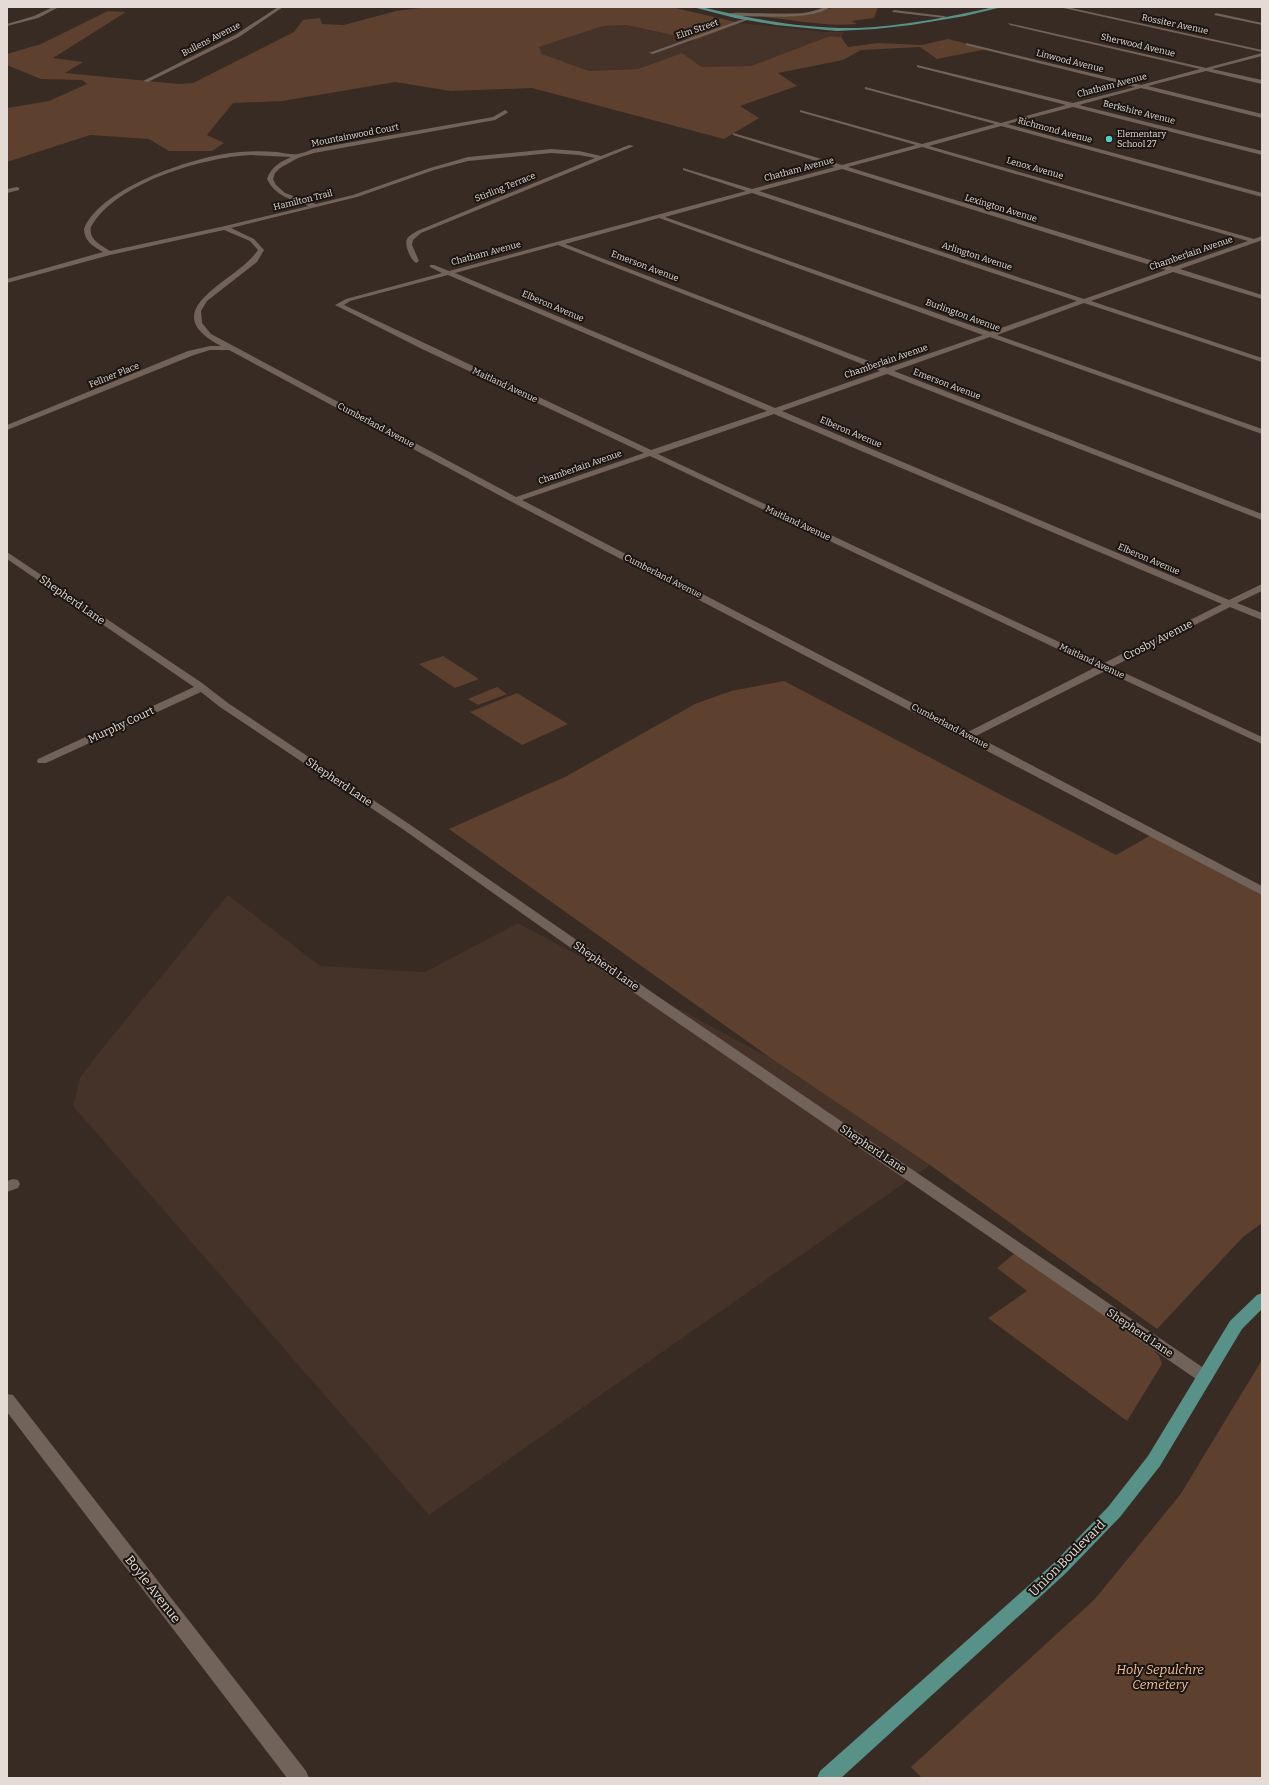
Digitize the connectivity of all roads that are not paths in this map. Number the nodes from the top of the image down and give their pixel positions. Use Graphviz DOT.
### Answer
graph roads {
  1 [pos="57,7"];
  2 [pos="281,7"];
  3 [pos="695,7"];
  4 [pos="828,7"];
  5 [pos="1000,7"];
  6 [pos="1060,7"];
  7 [pos="894,11"];
  8 [pos="1216,14"];
  9 [pos="728,15"];
  10 [pos="944,17"];
  11 [pos="748,19"];
  12 [pos="1010,24"];
  13 [pos="1262,24"];
  14 [pos="7,25"];
  15 [pos="968,44"];
  16 [pos="1262,51"];
  17 [pos="651,52"];
  18 [pos="1262,54"];
  19 [pos="919,66"];
  20 [pos="1206,69"];
  21 [pos="146,81"];
  22 [pos="1262,82"];
  23 [pos="1141,87"];
  24 [pos="867,88"];
  25 [pos="1073,105"];
  26 [pos="802,111"];
  27 [pos="505,112"];
  28 [pos="1262,116"];
  29 [pos="1000,124"];
  30 [pos="735,134"];
  31 [pos="922,145"];
  32 [pos="631,146"];
  33 [pos="1262,153"];
  34 [pos="298,156"];
  35 [pos="602,158"];
  36 [pos="840,167"];
  37 [pos="685,169"];
  38 [pos="17,189"];
  39 [pos="7,191"];
  40 [pos="752,191"];
  41 [pos="1262,195"];
  42 [pos="316,206"];
  43 [pos="658,216"];
  44 [pos="225,228"];
  45 [pos="1259,241"];
  46 [pos="558,243"];
  47 [pos="109,253"];
  48 [pos="416,261"];
  49 [pos="432,266"];
  50 [pos="1173,270"];
  51 [pos="450,273"];
  52 [pos="7,281"];
  53 [pos="1262,297"];
  54 [pos="1084,301"];
  55 [pos="341,302"];
  56 [pos="990,334"];
  57 [pos="231,349"];
  58 [pos="1262,360"];
  59 [pos="886,371"];
  60 [pos="774,411"];
  61 [pos="7,428"];
  62 [pos="1262,432"];
  63 [pos="651,453"];
  64 [pos="515,500"];
  65 [pos="1262,517"];
  66 [pos="7,555"];
  67 [pos="1262,587"];
  68 [pos="1230,603"];
  69 [pos="1262,617"];
  70 [pos="1105,668"];
  71 [pos="201,688"];
  72 [pos="968,736"];
  73 [pos="1262,741"];
  74 [pos="42,761"];
  75 [pos="1262,891"];
  76 [pos="1262,1299"];
  77 [pos="1205,1377"];
  78 [pos="7,1400"];
  79 [pos="299,1778"];
  80 [pos="828,1778"];
  1 -- 14 [label="street"];
  2 -- 21 [label="street, Bullens Avenue"];
  3 -- 9 [label="main road"];
  4 -- 9 [label="street"];
  5 -- 10 [label="main road"];
  6 -- 16 [label="street, Rossiter Avenue"];
  7 -- 10 [label="street"];
  8 -- 13 [label="street"];
  9 -- 11 [label="main road"];
  10 -- 11 [label="main road"];
  11 -- 17 [label="street, Elm Street"];
  12 -- 20 [label="street, Sherwood Avenue"];
  15 -- 23 [label="street, Linwood Avenue"];
  18 -- 20 [label="street, Chatham Avenue"];
  19 -- 25 [label="street, Berkshire Avenue"];
  20 -- 22 [label="street, Sherwood Avenue"];
  20 -- 23 [label="street, Chatham Avenue"];
  23 -- 25 [label="street, Chatham Avenue"];
  23 -- 28 [label="street, Linwood Avenue"];
  24 -- 29 [label="street, Richmond Avenue"];
  25 -- 29 [label="street, Chatham Avenue"];
  25 -- 33 [label="street, Berkshire Avenue"];
  26 -- 31 [label="street, Lenox Avenue"];
  27 -- 34 [label="street, Mountainwood Court"];
  29 -- 31 [label="street, Chatham Avenue"];
  29 -- 41 [label="street, Richmond Avenue"];
  30 -- 36 [label="street, Lexington Avenue"];
  31 -- 36 [label="street, Chatham Avenue"];
  31 -- 45 [label="street, Lenox Avenue"];
  32 -- 35 [label="street, Stirling Terrace"];
  34 -- 42 [label="street, Mountainwood Court"];
  34 -- 47 [label="street"];
  35 -- 42 [label="street, Hamilton Trail"];
  35 -- 48 [label="street, Stirling Terrace"];
  36 -- 40 [label="street, Chatham Avenue"];
  36 -- 50 [label="street, Lexington Avenue"];
  37 -- 40 [label="street, Arlington Avenue"];
  38 -- 39 [label="street"];
  40 -- 43 [label="street, Chatham Avenue"];
  40 -- 54 [label="street, Arlington Avenue"];
  42 -- 44 [label="street, Hamilton Trail"];
  43 -- 46 [label="street, Chatham Avenue"];
  43 -- 56 [label="street, Burlington Avenue"];
  44 -- 47 [label="street, Hamilton Trail"];
  44 -- 57 [label="street, Cumberland Avenue"];
  45 -- 50 [label="street, Chamberlain Avenue"];
  46 -- 51 [label="street, Chatham Avenue"];
  46 -- 59 [label="street, Emerson Avenue"];
  47 -- 52 [label="street, Hamilton Trail"];
  49 -- 51 [label="street, Elberon Avenue"];
  50 -- 53 [label="street, Lexington Avenue"];
  50 -- 54 [label="street, Chamberlain Avenue"];
  51 -- 55 [label="street, Chatham Avenue"];
  51 -- 60 [label="street, Elberon Avenue"];
  54 -- 56 [label="street, Chamberlain Avenue"];
  54 -- 58 [label="street, Arlington Avenue"];
  55 -- 63 [label="street, Maitland Avenue"];
  56 -- 59 [label="street, Chamberlain Avenue"];
  56 -- 62 [label="street, Burlington Avenue"];
  57 -- 61 [label="street, Fellner Place"];
  57 -- 64 [label="street, Cumberland Avenue"];
  59 -- 60 [label="street, Chamberlain Avenue"];
  59 -- 65 [label="street, Emerson Avenue"];
  60 -- 63 [label="street, Chamberlain Avenue"];
  60 -- 68 [label="street, Elberon Avenue"];
  63 -- 64 [label="street, Chamberlain Avenue"];
  63 -- 70 [label="street, Maitland Avenue"];
  64 -- 72 [label="street, Cumberland Avenue"];
  66 -- 71 [label="street, Shepherd Lane"];
  67 -- 68 [label="street, Crosby Avenue"];
  68 -- 69 [label="street, Elberon Avenue"];
  68 -- 70 [label="street, Crosby Avenue"];
  70 -- 72 [label="street, Crosby Avenue"];
  70 -- 73 [label="street, Maitland Avenue"];
  71 -- 74 [label="street, Murphy Court"];
  71 -- 77 [label="street, Shepherd Lane"];
  72 -- 75 [label="street, Cumberland Avenue"];
  76 -- 77 [label="main road, Union Boulevard"];
  77 -- 80 [label="main road, Union Boulevard"];
  78 -- 79 [label="street, Boyle Avenue"];
}
